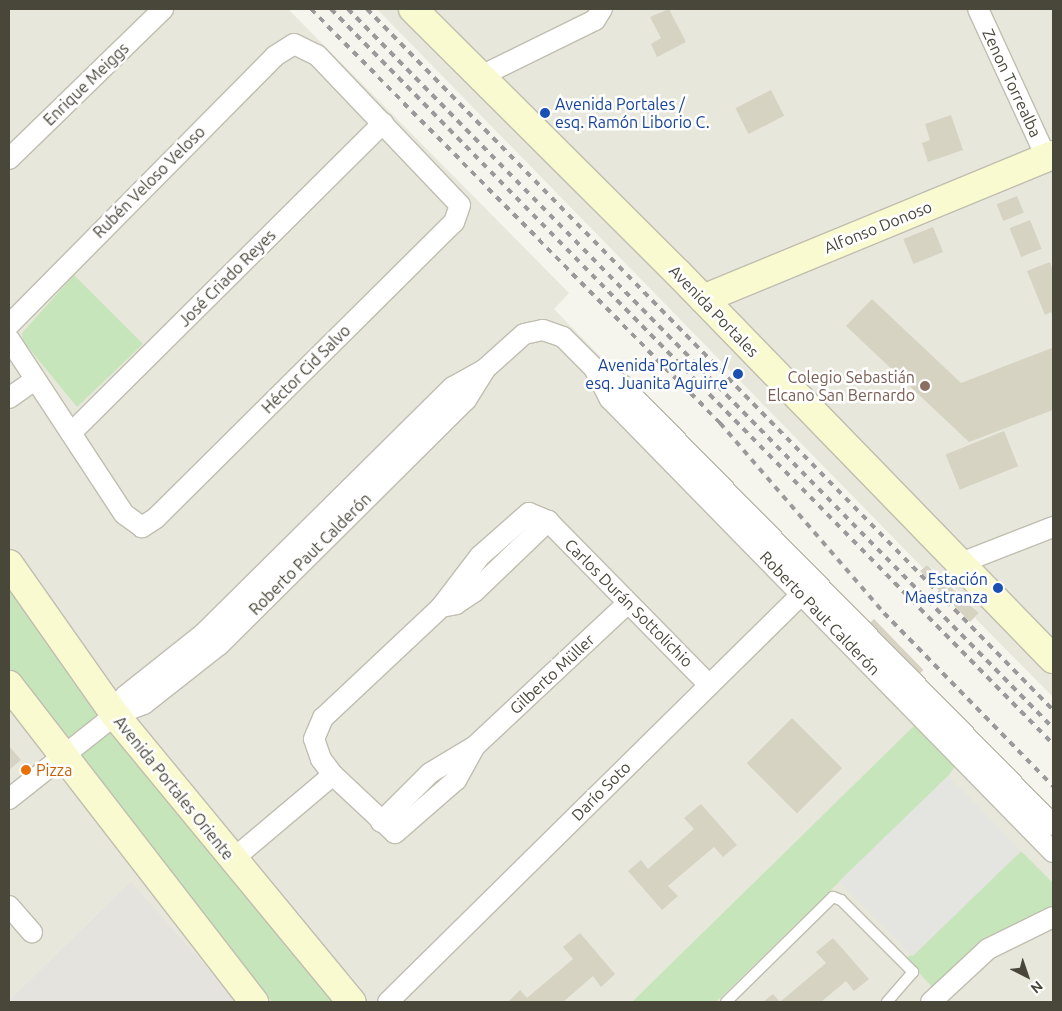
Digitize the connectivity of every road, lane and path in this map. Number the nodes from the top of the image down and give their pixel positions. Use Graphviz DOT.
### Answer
graph roads {
  1 [pos="163,9"];
  2 [pos="413,9"];
  3 [pos="602,9"];
  4 [pos="978,9"];
  5 [pos="481,76"];
  6 [pos="384,123"];
  7 [pos="1050,156"];
  8 [pos="9,159"];
  9 [pos="703,299"];
  10 [pos="9,325"];
  11 [pos="9,339"];
  12 [pos="35,380"];
  13 [pos="9,398"];
  14 [pos="71,433"];
  15 [pos="548,521"];
  16 [pos="1053,527"];
  17 [pos="9,564"];
  18 [pos="958,564"];
  19 [pos="808,588"];
  20 [pos="628,603"];
  21 [pos="1053,659"];
  22 [pos="9,685"];
  23 [pos="709,685"];
  24 [pos="115,715"];
  25 [pos="62,758"];
  26 [pos="333,775"];
  27 [pos="9,799"];
  28 [pos="1053,825"];
  29 [pos="1053,852"];
  30 [pos="232,860"];
  31 [pos="11,915"];
  32 [pos="1053,917"];
  33 [pos="32,932"];
  34 [pos="254,1002"];
  35 [pos="352,1002"];
  36 [pos="388,1002"];
  37 [pos="726,1002"];
  38 [pos="887,1002"];
  39 [pos="931,1002"];
  1 -- 8 [label="street, Enrique Meiggs"];
  2 -- 5 [label="street, Avenida Portales"];
  3 -- 5 [label="street"];
  4 -- 7 [label="street, Zenon Torrealba"];
  5 -- 9 [label="street, Avenida Portales"];
  6 -- 10 [label="street, Rubén Veloso Veloso"];
  6 -- 14 [label="street, José Criado Reyes"];
  6 -- 14 [label="street, Héctor Cid Salvo"];
  7 -- 9 [label="street, Alfonso Donoso"];
  9 -- 18 [label="street, Avenida Portales"];
  11 -- 12 [label="street"];
  12 -- 13 [label="street"];
  12 -- 14 [label="street"];
  15 -- 20 [label="street, Carlos Durán Sottolichio"];
  15 -- 26 [label="street, Gilberto Müller"];
  16 -- 18 [label="street"];
  17 -- 24 [label="street, Avenida Portales Oriente"];
  18 -- 21 [label="street, Avenida Portales"];
  19 -- 23 [label="street, Darío Soto"];
  19 -- 24 [label="street, Roberto Paut Calderón"];
  19 -- 28 [label="street, Roberto Paut Calderón"];
  19 -- 29 [label="street, Roberto Paut Calderón"];
  20 -- 23 [label="street, Carlos Durán Sottolichio"];
  20 -- 26 [label="street, Gilberto Müller"];
  22 -- 25 [label="street"];
  23 -- 36 [label="street, Darío Soto"];
  24 -- 25 [label="street, Roberto Paut Calderón"];
  24 -- 30 [label="street, Avenida Portales Oriente"];
  25 -- 27 [label="street, Roberto Paut Calderón"];
  25 -- 34 [label="street"];
  26 -- 30 [label="street"];
  30 -- 35 [label="street, Avenida Portales Oriente"];
  31 -- 33 [label="street"];
  32 -- 39 [label="street"];
  37 -- 38 [label="lane"];
}
